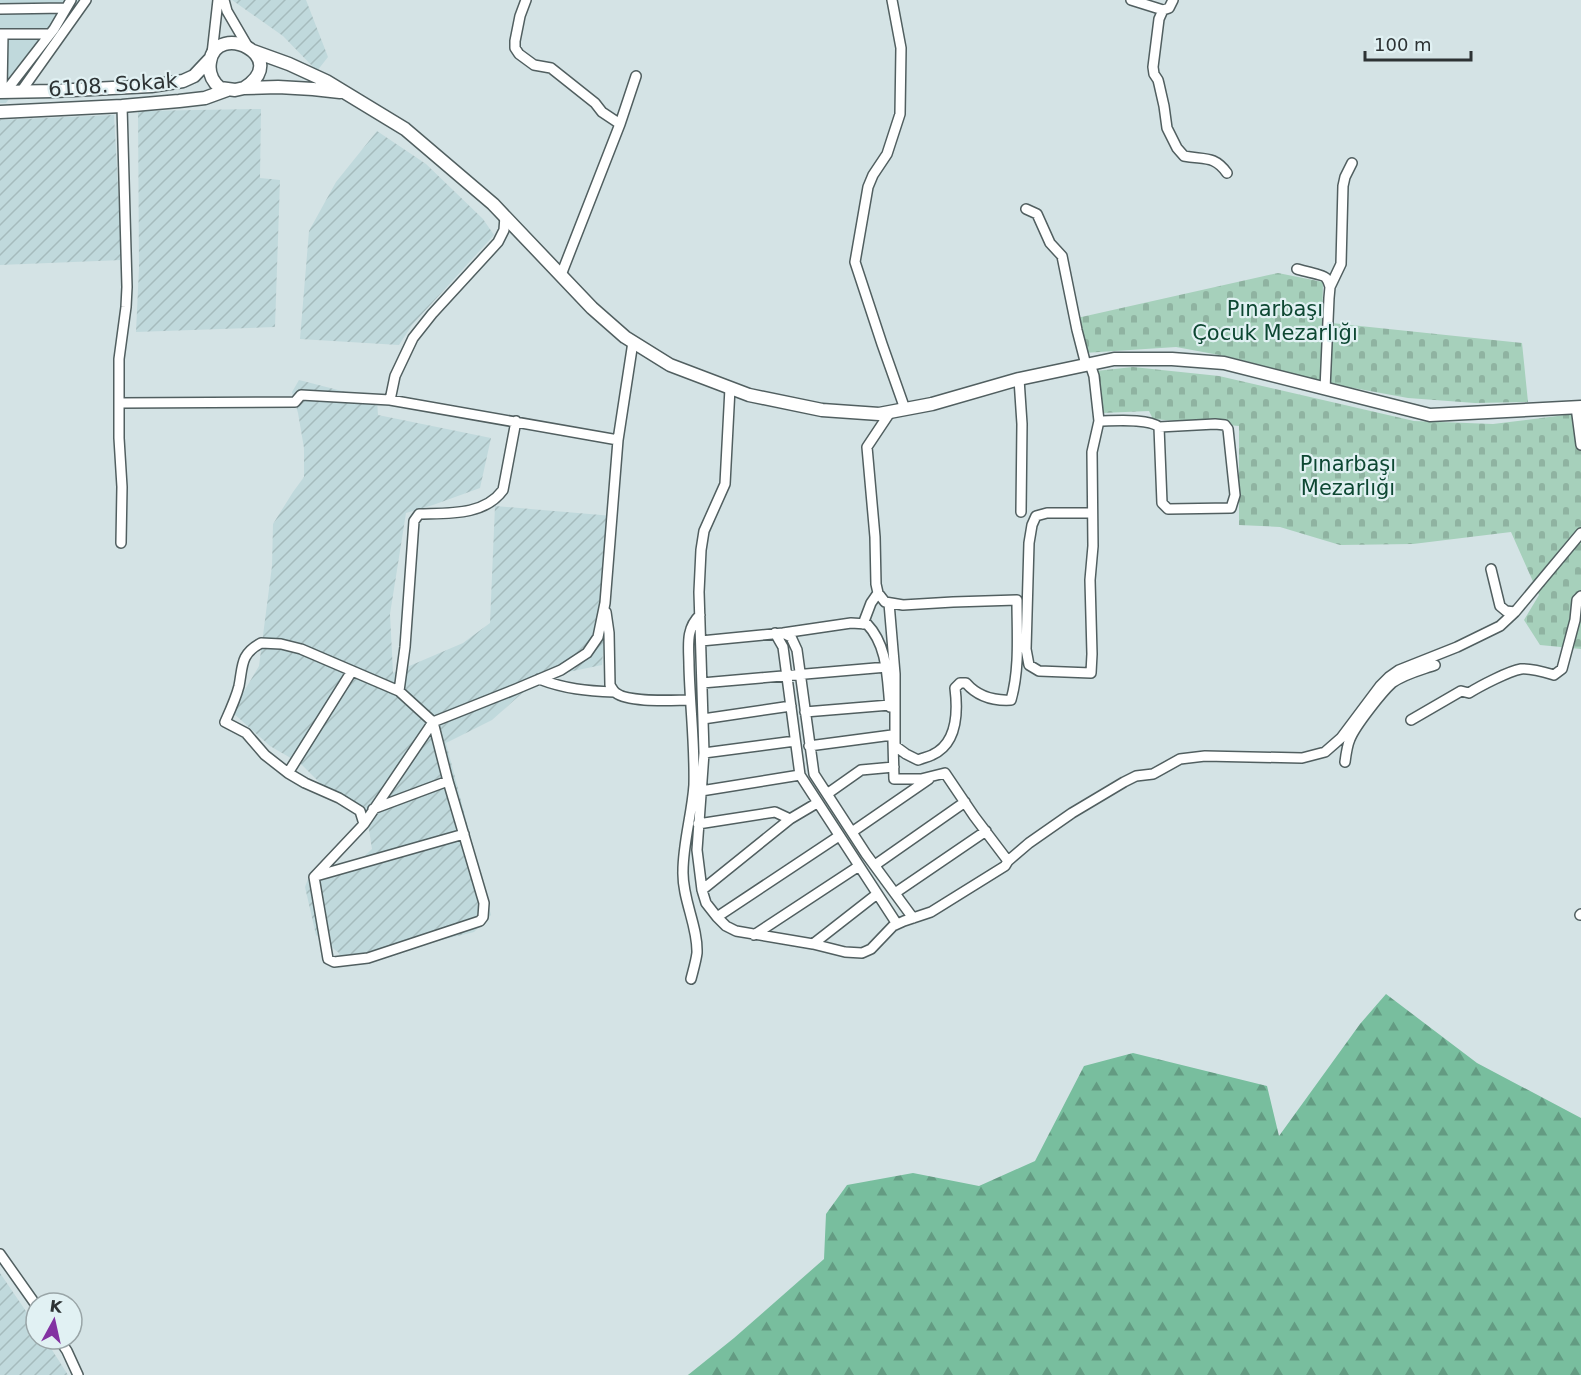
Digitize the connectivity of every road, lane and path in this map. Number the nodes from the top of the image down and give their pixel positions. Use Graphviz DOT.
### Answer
graph roads {
  1 [pos="86,0"];
  2 [pos="218,0"];
  3 [pos="224,0"];
  4 [pos="526,0"];
  5 [pos="892,0"];
  6 [pos="1131,0"];
  7 [pos="1173,0"];
  8 [pos="69,4"];
  9 [pos="0,9"];
  10 [pos="1163,10"];
  11 [pos="2,34"];
  12 [pos="50,34"];
  13 [pos="251,49"];
  14 [pos="211,56"];
  15 [pos="636,76"];
  16 [pos="244,88"];
  17 [pos="22,90"];
  18 [pos="226,90"];
  19 [pos="3,91"];
  20 [pos="346,93"];
  21 [pos="122,106"];
  22 [pos="0,112"];
  23 [pos="620,124"];
  24 [pos="1352,163"];
  25 [pos="1227,173"];
  26 [pos="1026,209"];
  27 [pos="505,216"];
  28 [pos="1297,269"];
  29 [pos="561,275"];
  30 [pos="1330,287"];
  31 [pos="633,342"];
  32 [pos="1088,364"];
  33 [pos="1019,379"];
  34 [pos="730,388"];
  35 [pos="1325,389"];
  36 [pos="390,400"];
  37 [pos="120,403"];
  38 [pos="1579,407"];
  39 [pos="905,409"];
  40 [pos="891,411"];
  41 [pos="1100,421"];
  42 [pos="516,422"];
  43 [pos="1159,427"];
  44 [pos="618,440"];
  45 [pos="1581,445"];
  46 [pos="1021,512"];
  47 [pos="1092,513"];
  48 [pos="1581,533"];
  49 [pos="122,543"];
  50 [pos="1570,547"];
  51 [pos="1581,548"];
  52 [pos="1491,569"];
  53 [pos="878,593"];
  54 [pos="1581,596"];
  55 [pos="606,603"];
  56 [pos="889,603"];
  57 [pos="1515,612"];
  58 [pos="700,615"];
  59 [pos="863,624"];
  60 [pos="779,633"];
  61 [pos="700,641"];
  62 [pos="1435,665"];
  63 [pos="887,667"];
  64 [pos="352,671"];
  65 [pos="800,674"];
  66 [pos="787,675"];
  67 [pos="539,679"];
  68 [pos="702,683"];
  69 [pos="399,691"];
  70 [pos="614,692"];
  71 [pos="690,700"];
  72 [pos="890,705"];
  73 [pos="791,706"];
  74 [pos="805,712"];
  75 [pos="703,719"];
  76 [pos="1411,720"];
  77 [pos="434,722"];
  78 [pos="892,735"];
  79 [pos="795,741"];
  80 [pos="809,746"];
  81 [pos="704,753"];
  82 [pos="1345,762"];
  83 [pos="894,767"];
  84 [pos="288,773"];
  85 [pos="800,775"];
  86 [pos="934,776"];
  87 [pos="448,781"];
  88 [pos="701,791"];
  89 [pos="827,794"];
  90 [pos="965,802"];
  91 [pos="817,803"];
  92 [pos="374,809"];
  93 [pos="790,819"];
  94 [pos="364,824"];
  95 [pos="698,824"];
  96 [pos="986,831"];
  97 [pos="852,832"];
  98 [pos="464,834"];
  99 [pos="839,836"];
  100 [pos="1008,861"];
  101 [pos="875,865"];
  102 [pos="858,866"];
  103 [pos="314,877"];
  104 [pos="702,890"];
  105 [pos="895,893"];
  106 [pos="878,894"];
  107 [pos="717,917"];
  108 [pos="913,918"];
  109 [pos="897,924"];
  110 [pos="754,935"];
  111 [pos="813,944"];
  112 [pos="691,980"];
  113 [pos="0,1254"];
  114 [pos="26,1291"];
  115 [pos="67,1351"];
  116 [pos="78,1375"];
  1 -- 17 [label="street"];
  2 -- 14 [label="street"];
  3 -- 13 [label="street"];
  4 -- 23 [label="street"];
  5 -- 39 [label="street"];
  6 -- 10 [label="street"];
  7 -- 10 [label="street"];
  8 -- 9 [label="street"];
  8 -- 12 [label="street"];
  10 -- 25 [label="street"];
  11 -- 12 [label="street"];
  11 -- 19 [label="street"];
  12 -- 19 [label="street"];
  13 -- 14 [label="main road"];
  13 -- 16 [label="main road"];
  13 -- 20 [label="main road"];
  14 -- 17 [label="main road, 6108. Sokak"];
  14 -- 18 [label="main road"];
  15 -- 23 [label="street"];
  16 -- 18 [label="main road"];
  16 -- 20 [label="main road"];
  17 -- 19 [label="main road, 6108. Sokak"];
  18 -- 21 [label="main road, 6108. Sokak"];
  20 -- 27 [label="main road"];
  21 -- 22 [label="main road, 6108. Sokak"];
  21 -- 37 [label="street"];
  23 -- 29 [label="street"];
  24 -- 30 [label="street"];
  26 -- 32 [label="street"];
  27 -- 29 [label="main road"];
  27 -- 36 [label="street"];
  28 -- 30 [label="street"];
  29 -- 31 [label="main road"];
  30 -- 35 [label="street"];
  31 -- 34 [label="main road"];
  31 -- 44 [label="street"];
  32 -- 33 [label="main road"];
  32 -- 35 [label="main road"];
  32 -- 41 [label="street"];
  33 -- 39 [label="main road"];
  33 -- 46 [label="street"];
  34 -- 40 [label="main road"];
  34 -- 58 [label="street"];
  35 -- 38 [label="main road"];
  36 -- 37 [label="street"];
  36 -- 42 [label="street"];
  37 -- 49 [label="street"];
  38 -- 45 [label="street"];
  39 -- 40 [label="main road"];
  40 -- 53 [label="street"];
  41 -- 43 [label="street"];
  41 -- 47 [label="street"];
  42 -- 44 [label="street"];
  42 -- 69 [label="street"];
  43 -- 43 [label="street"];
  44 -- 55 [label="street"];
  47 -- 47 [label="street"];
  48 -- 50 [label="street"];
  50 -- 51 [label="street"];
  50 -- 57 [label="street"];
  52 -- 57 [label="street"];
  53 -- 56 [label="street"];
  53 -- 59 [label="street"];
  54 -- 76 [label="street"];
  55 -- 67 [label="street"];
  55 -- 70 [label="street"];
  56 -- 56 [label="street"];
  57 -- 100 [label="street"];
  58 -- 61 [label="street"];
  58 -- 71 [label="street"];
  59 -- 60 [label="street"];
  59 -- 63 [label="street"];
  60 -- 61 [label="street"];
  60 -- 65 [label="street"];
  60 -- 66 [label="street"];
  61 -- 68 [label="street"];
  62 -- 82 [label="street"];
  63 -- 65 [label="street"];
  63 -- 72 [label="street"];
  64 -- 69 [label="street"];
  64 -- 84 [label="street"];
  64 -- 84 [label="street"];
  65 -- 66 [label="street"];
  65 -- 74 [label="street"];
  66 -- 68 [label="street"];
  66 -- 73 [label="street"];
  67 -- 70 [label="street"];
  67 -- 77 [label="street"];
  68 -- 75 [label="street"];
  69 -- 77 [label="street"];
  70 -- 71 [label="street"];
  71 -- 112 [label="street"];
  72 -- 74 [label="street"];
  72 -- 78 [label="street"];
  73 -- 75 [label="street"];
  73 -- 79 [label="street"];
  74 -- 80 [label="street"];
  75 -- 81 [label="street"];
  77 -- 87 [label="street"];
  77 -- 92 [label="street"];
  78 -- 80 [label="street"];
  78 -- 83 [label="street"];
  79 -- 81 [label="street"];
  79 -- 85 [label="street"];
  80 -- 89 [label="street"];
  81 -- 88 [label="street"];
  83 -- 86 [label="street"];
  83 -- 89 [label="street"];
  84 -- 94 [label="street"];
  85 -- 88 [label="street"];
  85 -- 91 [label="street"];
  86 -- 90 [label="street"];
  86 -- 97 [label="street"];
  87 -- 92 [label="street"];
  87 -- 98 [label="street"];
  88 -- 95 [label="street"];
  89 -- 97 [label="street"];
  90 -- 96 [label="street"];
  90 -- 101 [label="street"];
  91 -- 93 [label="street"];
  91 -- 99 [label="street"];
  92 -- 94 [label="street"];
  93 -- 95 [label="street"];
  93 -- 104 [label="street"];
  94 -- 103 [label="street"];
  95 -- 104 [label="street"];
  96 -- 100 [label="street"];
  96 -- 105 [label="street"];
  97 -- 101 [label="street"];
  98 -- 103 [label="street"];
  98 -- 103 [label="street"];
  99 -- 102 [label="street"];
  99 -- 107 [label="street"];
  100 -- 108 [label="street"];
  101 -- 105 [label="street"];
  102 -- 106 [label="street"];
  102 -- 110 [label="street"];
  104 -- 107 [label="street"];
  105 -- 108 [label="street"];
  106 -- 109 [label="street"];
  106 -- 111 [label="street"];
  107 -- 110 [label="street"];
  108 -- 109 [label="street"];
  109 -- 111 [label="street"];
  110 -- 111 [label="street"];
  113 -- 114 [label="street"];
  115 -- 116 [label="street"];
}
